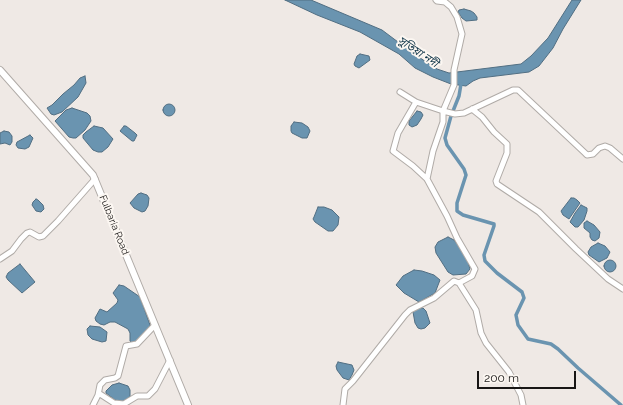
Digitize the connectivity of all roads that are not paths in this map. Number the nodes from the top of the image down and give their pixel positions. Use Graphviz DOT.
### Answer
graph roads {
  1 [pos="436,0"];
  2 [pos="0,70"];
  3 [pos="400,92"];
  4 [pos="416,102"];
  5 [pos="472,109"];
  6 [pos="444,111"];
  7 [pos="623,159"];
  8 [pos="95,179"];
  9 [pos="427,179"];
  10 [pos="0,259"];
  11 [pos="459,283"];
  12 [pos="623,289"];
  13 [pos="155,324"];
  14 [pos="170,360"];
  15 [pos="98,395"];
  16 [pos="92,405"];
  17 [pos="188,405"];
  18 [pos="344,405"];
  19 [pos="524,405"];
  1 -- 6 [label="street"];
  2 -- 8 [label="main road, Fulbaria Road"];
  3 -- 4 [label="street"];
  4 -- 6 [label="street"];
  4 -- 9 [label="street"];
  5 -- 6 [label="street"];
  5 -- 7 [label="street"];
  5 -- 12 [label="street"];
  6 -- 9 [label="street"];
  8 -- 10 [label="street"];
  8 -- 13 [label="main road, Fulbaria Road"];
  9 -- 11 [label="street"];
  11 -- 18 [label="street"];
  11 -- 19 [label="street"];
  13 -- 14 [label="main road, Fulbaria Road"];
  13 -- 15 [label="street"];
  14 -- 15 [label="street"];
  14 -- 17 [label="main road, Fulbaria Road"];
  15 -- 16 [label="street"];
}
